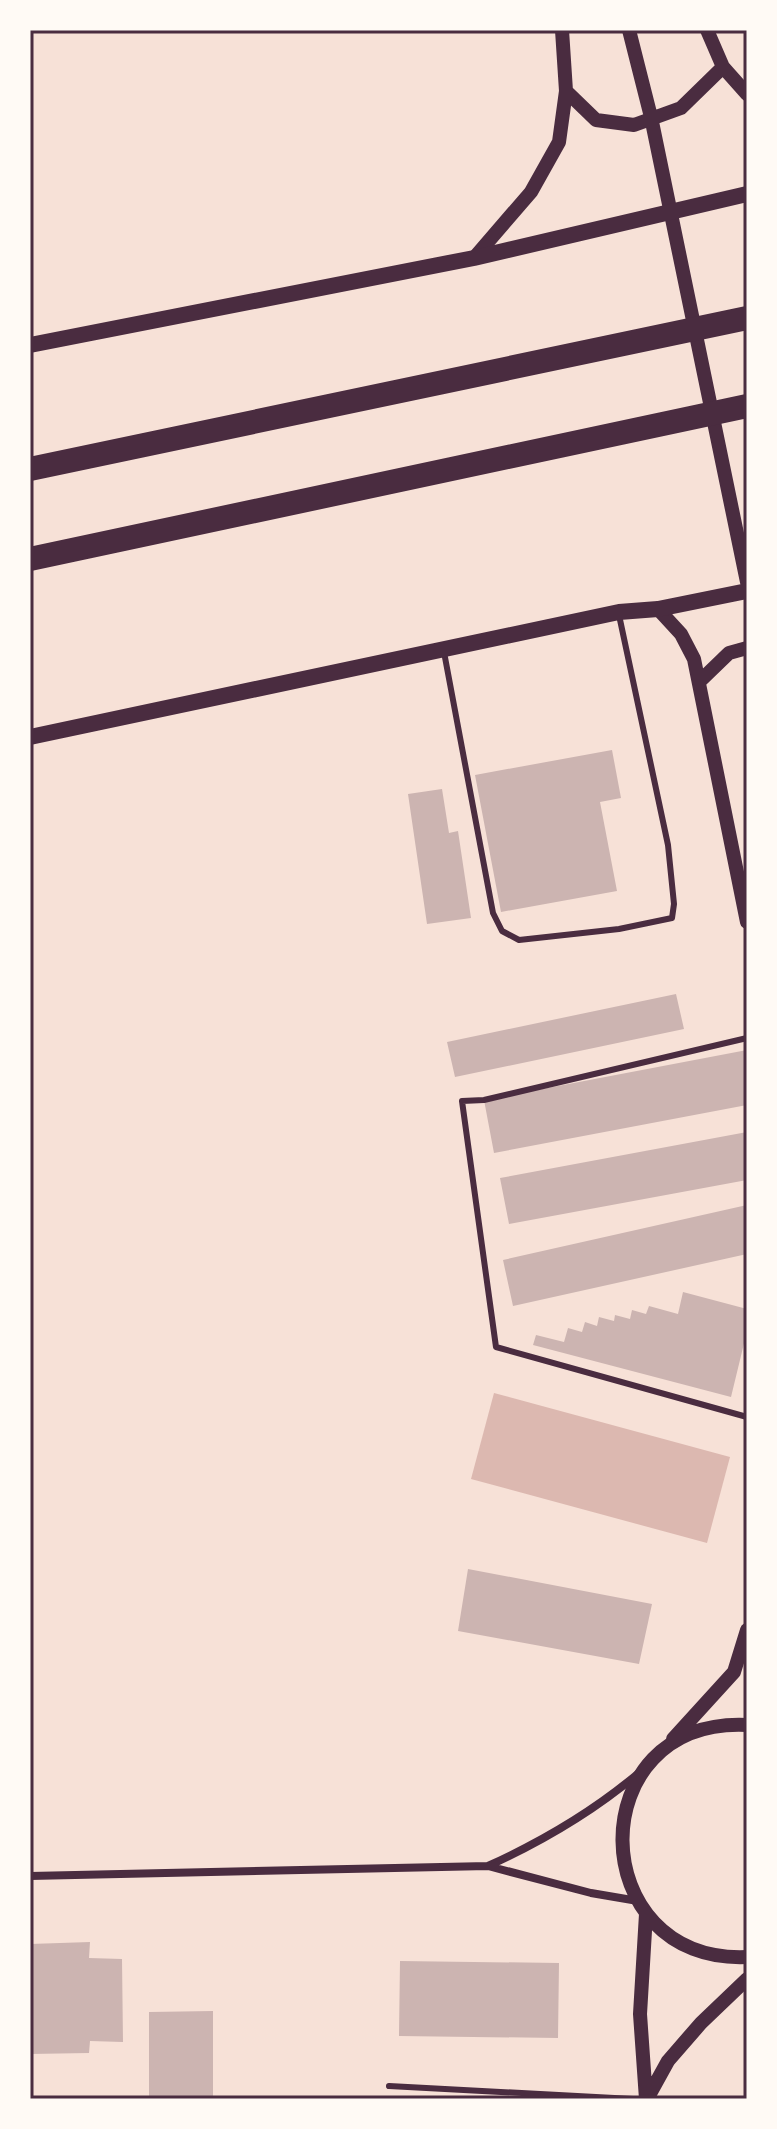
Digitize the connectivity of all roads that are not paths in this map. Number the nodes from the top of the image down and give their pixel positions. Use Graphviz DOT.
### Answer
graph roads {
  1 [pos="562,30"];
  2 [pos="629,30"];
  3 [pos="707,30"];
  4 [pos="723,67"];
  5 [pos="566,91"];
  6 [pos="747,94"];
  7 [pos="747,194"];
  8 [pos="474,258"];
  9 [pos="747,318"];
  10 [pos="30,345"];
  11 [pos="747,406"];
  12 [pos="30,469"];
  13 [pos="30,559"];
  14 [pos="747,582"];
  15 [pos="747,591"];
  16 [pos="658,609"];
  17 [pos="619,612"];
  18 [pos="443,648"];
  19 [pos="747,648"];
  20 [pos="699,682"];
  21 [pos="30,737"];
  22 [pos="747,922"];
  23 [pos="747,1038"];
  24 [pos="747,1417"];
  25 [pos="747,1630"];
  26 [pos="747,1725"];
  27 [pos="665,1748"];
  28 [pos="646,1767"];
  29 [pos="488,1866"];
  30 [pos="30,1876"];
  31 [pos="638,1901"];
  32 [pos="646,1914"];
  33 [pos="747,1957"];
  34 [pos="747,1979"];
  35 [pos="389,2086"];
  36 [pos="633,2099"];
  37 [pos="647,2099"];
  1 -- 5 [label="street"];
  2 -- 14 [label="street"];
  3 -- 4 [label="street"];
  4 -- 5 [label="street"];
  4 -- 6 [label="street"];
  5 -- 8 [label="street"];
  7 -- 8 [label="main road"];
  8 -- 10 [label="main road"];
  9 -- 12 [label="highway"];
  11 -- 13 [label="highway"];
  15 -- 16 [label="main road"];
  16 -- 17 [label="main road"];
  16 -- 20 [label="street"];
  17 -- 18 [label="main road"];
  17 -- 18 [label="lane"];
  18 -- 21 [label="main road"];
  19 -- 20 [label="street"];
  20 -- 22 [label="street"];
  23 -- 24 [label="lane"];
  25 -- 27 [label="street"];
  26 -- 27 [label="street"];
  27 -- 28 [label="street"];
  28 -- 29 [label="street"];
  28 -- 31 [label="street"];
  29 -- 30 [label="street"];
  29 -- 31 [label="street"];
  31 -- 32 [label="street"];
  32 -- 33 [label="street"];
  32 -- 37 [label="street"];
  34 -- 37 [label="street"];
  35 -- 36 [label="lane"];
}
